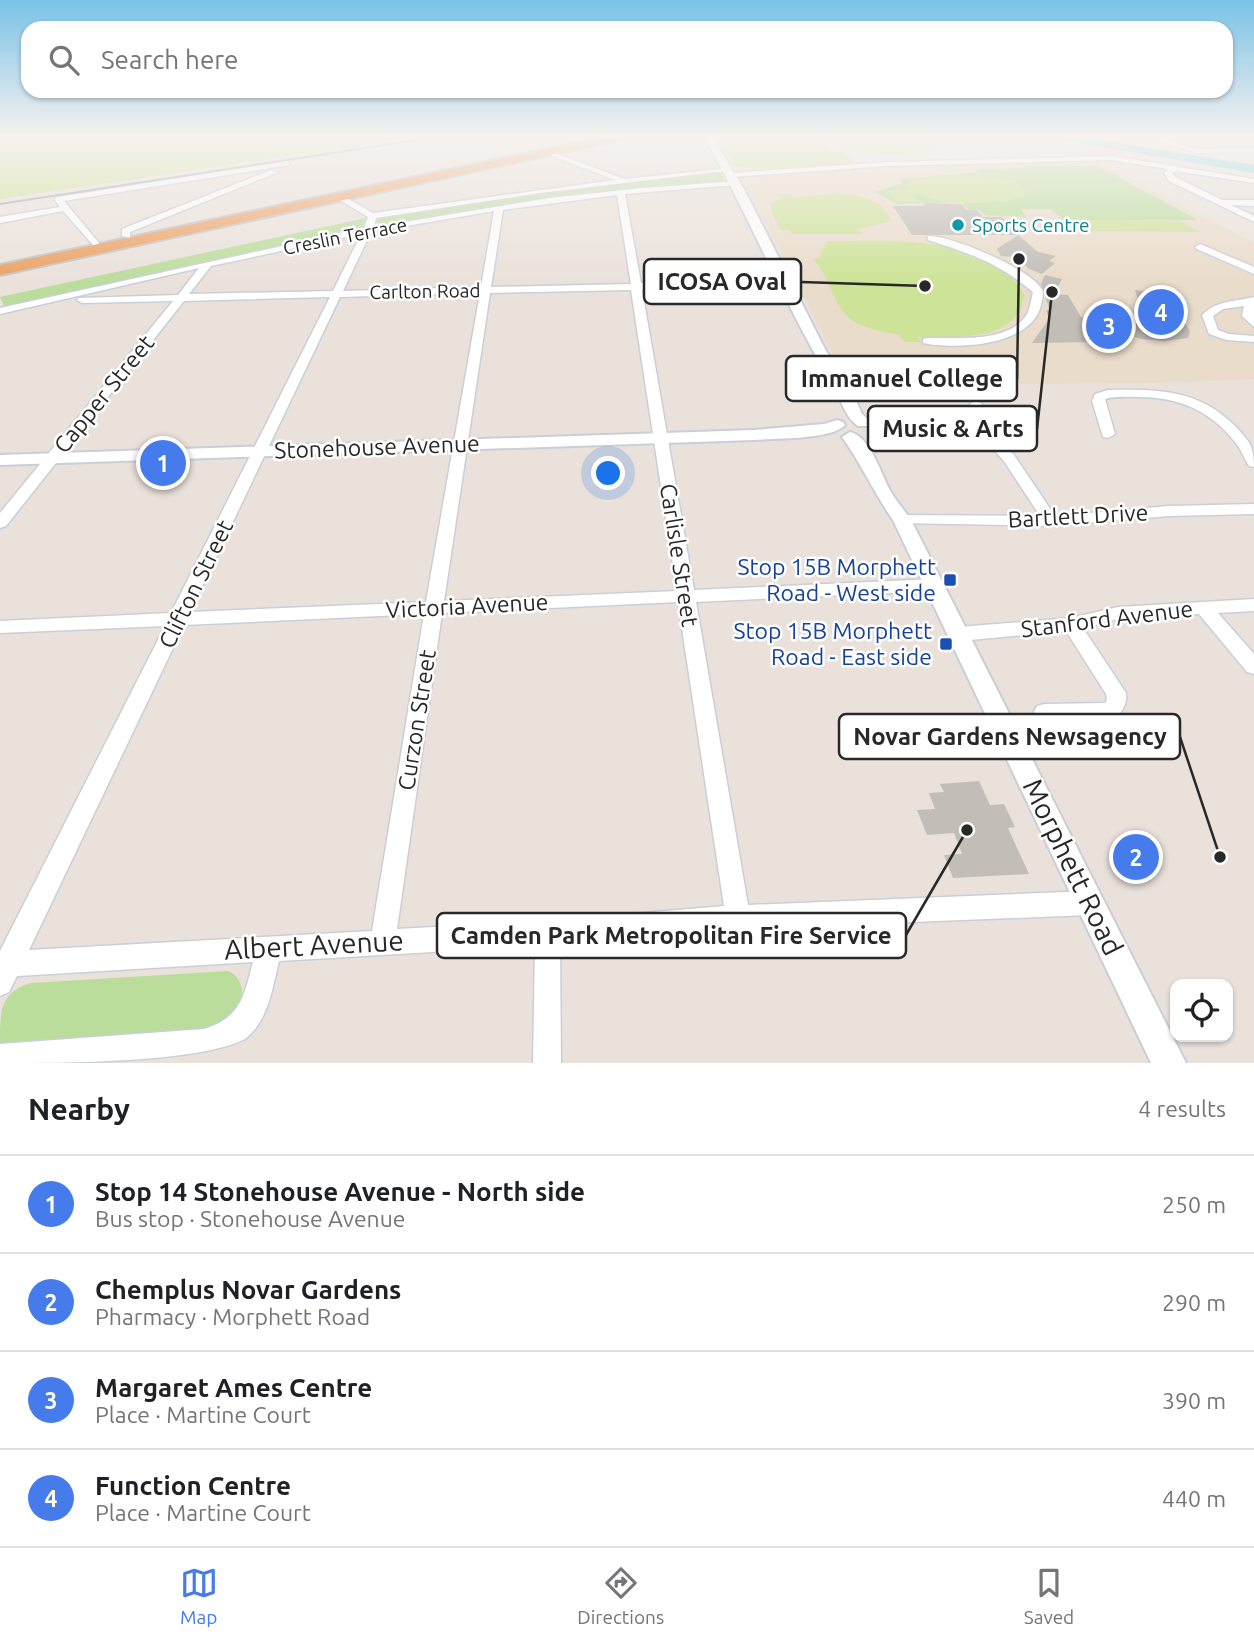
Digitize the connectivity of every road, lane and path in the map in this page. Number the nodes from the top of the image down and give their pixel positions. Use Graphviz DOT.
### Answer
graph roads {
  1 [pos="150,185"];
  2 [pos="240,185"];
  3 [pos="374,185"];
  4 [pos="394,185"];
  5 [pos="617,185"];
  6 [pos="642,185"];
  7 [pos="736,185"];
  8 [pos="1184,185"];
  9 [pos="622,187"];
  10 [pos="341,197"];
  11 [pos="1220,202"];
  12 [pos="1254,203"];
  13 [pos="274,207"];
  14 [pos="66,208"];
  15 [pos="499,209"];
  16 [pos="372,216"];
  17 [pos="1254,219"];
  18 [pos="0,220"];
  19 [pos="367,231"];
  20 [pos="127,236"];
  21 [pos="931,238"];
  22 [pos="94,243"];
  23 [pos="983,245"];
  24 [pos="1200,247"];
  25 [pos="969,250"];
  26 [pos="65,256"];
  27 [pos="33,258"];
  28 [pos="0,263"];
  29 [pos="207,265"];
  30 [pos="0,270"];
  31 [pos="1254,271"];
  32 [pos="786,283"];
  33 [pos="636,286"];
  34 [pos="488,290"];
  35 [pos="336,293"];
  36 [pos="65,296"];
  37 [pos="183,297"];
  38 [pos="1254,301"];
  39 [pos="5,310"];
  40 [pos="0,324"];
  41 [pos="1254,324"];
  42 [pos="1254,339"];
  43 [pos="927,341"];
  44 [pos="976,404"];
  45 [pos="851,429"];
  46 [pos="1108,434"];
  47 [pos="754,435"];
  48 [pos="661,438"];
  49 [pos="462,445"];
  50 [pos="260,451"];
  51 [pos="52,458"];
  52 [pos="0,460"];
  53 [pos="1254,463"];
  54 [pos="1254,509"];
  55 [pos="902,520"];
  56 [pos="1051,521"];
  57 [pos="0,523"];
  58 [pos="934,585"];
  59 [pos="686,596"];
  60 [pos="1254,605"];
  61 [pos="434,607"];
  62 [pos="1204,608"];
  63 [pos="179,619"];
  64 [pos="1071,624"];
  65 [pos="0,627"];
  66 [pos="960,634"];
  67 [pos="1254,667"];
  68 [pos="1044,712"];
  69 [pos="1090,903"];
  70 [pos="738,917"];
  71 [pos="548,933"];
  72 [pos="383,941"];
  73 [pos="269,948"];
  74 [pos="3,970"];
  75 [pos="0,1058"];
  76 [pos="547,1063"];
  77 [pos="1169,1063"];
  1 -- 14 [label="street"];
  2 -- 20 [label="street"];
  3 -- 13 [label="highway"];
  4 -- 10 [label="highway"];
  5 -- 9 [label="street"];
  6 -- 9 [label="street, Creslin Terrace"];
  7 -- 32 [label="street, Morphett Road"];
  8 -- 11 [label="street"];
  9 -- 15 [label="street, Creslin Terrace"];
  9 -- 16 [label="street"];
  9 -- 33 [label="street, Carlisle Street"];
  10 -- 13 [label="highway"];
  10 -- 16 [label="street"];
  11 -- 12 [label="street"];
  11 -- 17 [label="street"];
  13 -- 20 [label="highway"];
  13 -- 26 [label="highway"];
  14 -- 18 [label="street"];
  14 -- 22 [label="street"];
  15 -- 19 [label="street, Creslin Terrace"];
  15 -- 34 [label="street, Curzon Street"];
  16 -- 19 [label="street, Clifton Street"];
  19 -- 29 [label="street, Creslin Terrace"];
  19 -- 35 [label="street, Clifton Street"];
  20 -- 22 [label="highway"];
  21 -- 25 [label="street"];
  22 -- 27 [label="highway"];
  23 -- 25 [label="street"];
  24 -- 31 [label="street"];
  25 -- 43 [label="street"];
  26 -- 27 [label="highway"];
  27 -- 28 [label="highway"];
  27 -- 30 [label="highway"];
  29 -- 36 [label="street, Creslin Terrace"];
  29 -- 37 [label="street, Capper Street"];
  32 -- 33 [label="street, Carlton Road"];
  32 -- 45 [label="street, Morphett Road"];
  33 -- 34 [label="street, Carlton Road"];
  33 -- 48 [label="street, Carlisle Street"];
  34 -- 35 [label="street, Carlton Road"];
  34 -- 49 [label="street, Curzon Street"];
  35 -- 37 [label="street, Carlton Road"];
  35 -- 50 [label="street, Clifton Street"];
  36 -- 37 [label="street, Carlton Road"];
  36 -- 39 [label="street, Creslin Terrace"];
  37 -- 51 [label="street, Capper Street"];
  38 -- 41 [label="street"];
  38 -- 42 [label="street"];
  39 -- 40 [label="street"];
  44 -- 56 [label="street"];
  45 -- 47 [label="street, Stonehouse Avenue"];
  45 -- 55 [label="street, Morphett Road"];
  46 -- 53 [label="street"];
  47 -- 48 [label="street, Stonehouse Avenue"];
  48 -- 49 [label="street, Stonehouse Avenue"];
  48 -- 59 [label="street, Carlisle Street"];
  49 -- 50 [label="street, Stonehouse Avenue"];
  49 -- 61 [label="street, Curzon Street"];
  50 -- 51 [label="street, Stonehouse Avenue"];
  50 -- 63 [label="street, Clifton Street"];
  51 -- 52 [label="street, Stonehouse Avenue"];
  51 -- 57 [label="street, Capper Street"];
  54 -- 56 [label="street, Bartlett Drive"];
  55 -- 56 [label="street, Bartlett Drive"];
  55 -- 58 [label="street, Morphett Road"];
  58 -- 59 [label="street, Victoria Avenue"];
  58 -- 66 [label="street, Morphett Road"];
  59 -- 61 [label="street, Victoria Avenue"];
  59 -- 70 [label="street, Carlisle Street"];
  60 -- 62 [label="street, Stanford Avenue"];
  61 -- 63 [label="street, Victoria Avenue"];
  61 -- 72 [label="street, Curzon Street"];
  62 -- 64 [label="street, Stanford Avenue"];
  62 -- 67 [label="street"];
  63 -- 65 [label="street, Victoria Avenue"];
  63 -- 74 [label="street, Clifton Street"];
  64 -- 66 [label="street, Stanford Avenue"];
  64 -- 68 [label="street"];
  66 -- 69 [label="street, Morphett Road"];
  69 -- 70 [label="street, Albert Avenue"];
  69 -- 77 [label="street, Morphett Road"];
  70 -- 71 [label="street, Albert Avenue"];
  71 -- 72 [label="street, Albert Avenue"];
  71 -- 76 [label="street"];
  72 -- 73 [label="street, Albert Avenue"];
  73 -- 74 [label="street, Albert Avenue"];
  73 -- 75 [label="street"];
}
